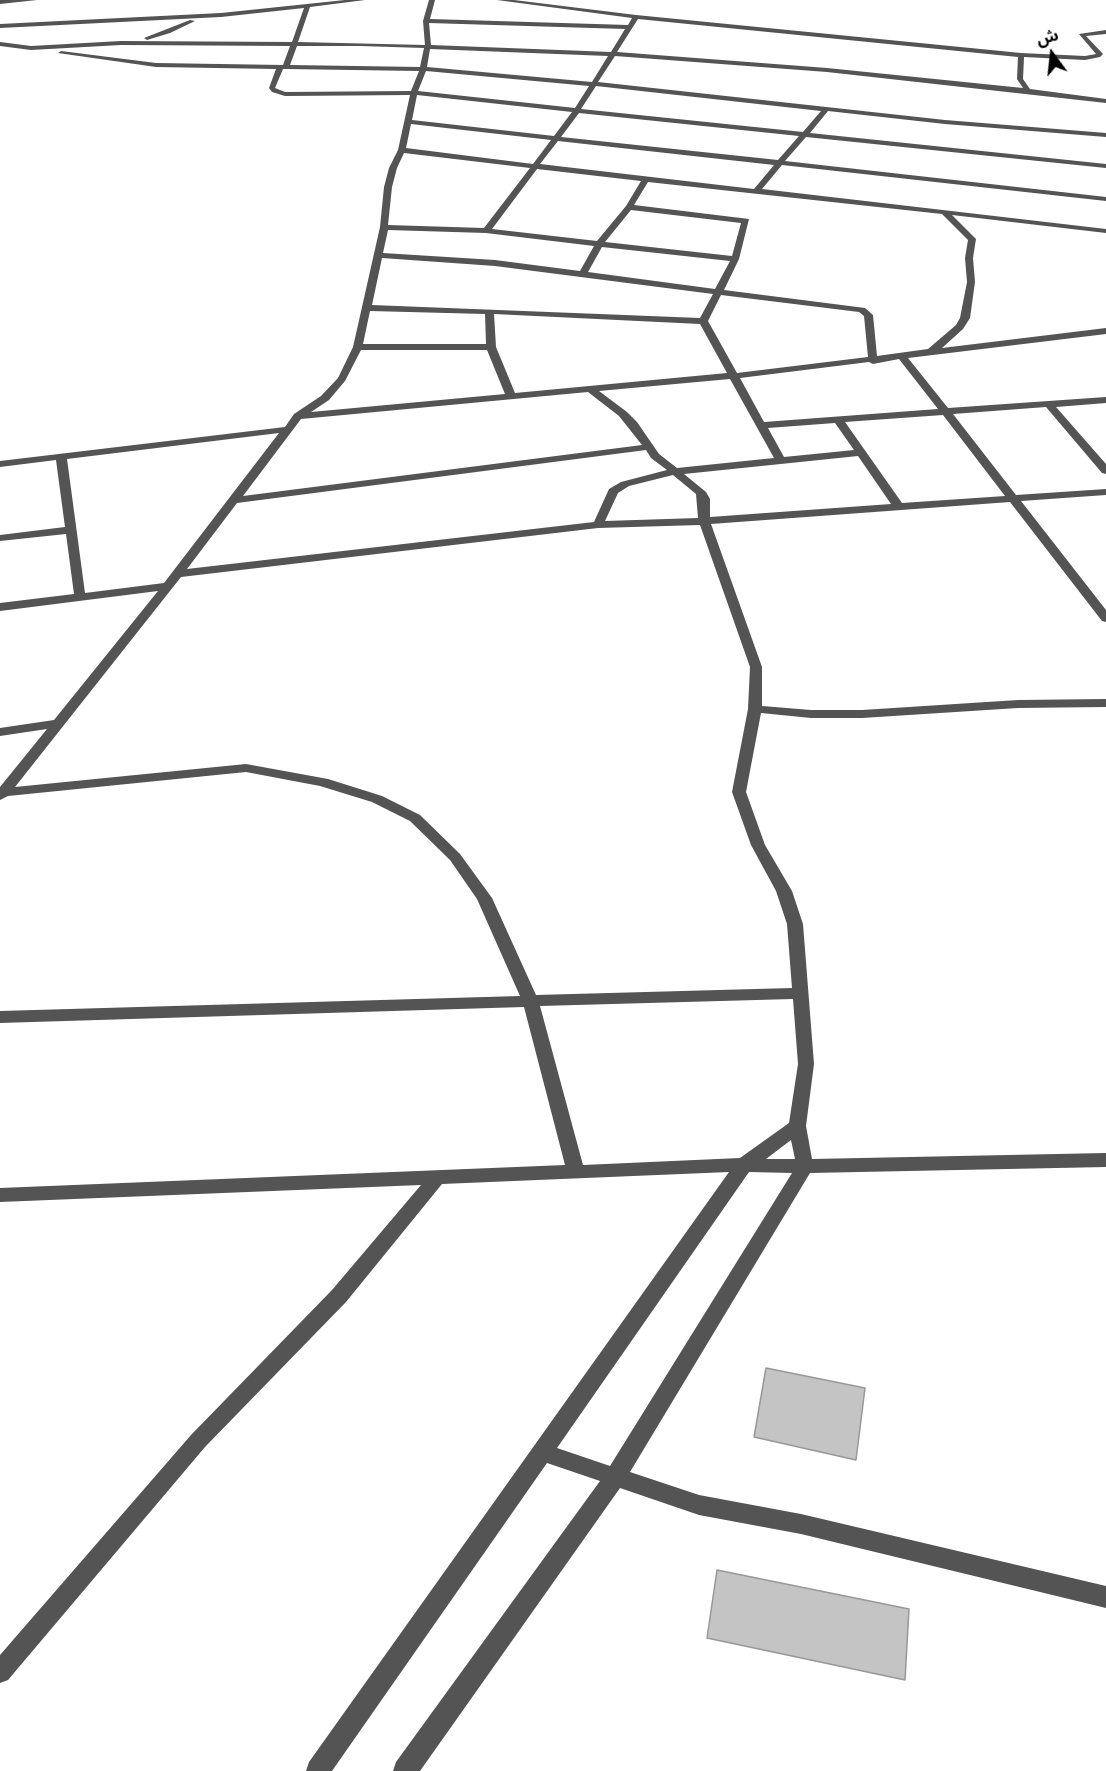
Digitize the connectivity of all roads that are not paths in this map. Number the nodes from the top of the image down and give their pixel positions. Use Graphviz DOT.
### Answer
graph roads {
  1 [pos="33,0"];
  2 [pos="362,0"];
  3 [pos="432,0"];
  4 [pos="500,0"];
  5 [pos="0,2"];
  6 [pos="271,2"];
  7 [pos="552,2"];
  8 [pos="207,7"];
  9 [pos="308,7"];
  10 [pos="242,14"];
  11 [pos="220,15"];
  12 [pos="185,16"];
  13 [pos="636,17"];
  14 [pos="426,21"];
  15 [pos="0,26"];
  16 [pos="628,27"];
  17 [pos="1106,32"];
  18 [pos="121,43"];
  19 [pos="293,43"];
  20 [pos="0,44"];
  21 [pos="428,45"];
  22 [pos="31,48"];
  23 [pos="615,54"];
  24 [pos="1021,55"];
  25 [pos="283,67"];
  26 [pos="423,69"];
  27 [pos="595,84"];
  28 [pos="1028,91"];
  29 [pos="414,93"];
  30 [pos="1106,101"];
  31 [pos="827,108"];
  32 [pos="577,110"];
  33 [pos="409,122"];
  34 [pos="805,135"];
  35 [pos="1106,135"];
  36 [pos="555,140"];
  37 [pos="402,150"];
  38 [pos="780,164"];
  39 [pos="534,165"];
  40 [pos="1106,166"];
  41 [pos="646,179"];
  42 [pos="756,191"];
  43 [pos="1106,199"];
  44 [pos="629,207"];
  45 [pos="944,212"];
  46 [pos="384,227"];
  47 [pos="486,231"];
  48 [pos="1106,231"];
  49 [pos="600,243"];
  50 [pos="378,255"];
  51 [pos="735,259"];
  52 [pos="583,273"];
  53 [pos="719,292"];
  54 [pos="366,308"];
  55 [pos="489,311"];
  56 [pos="703,321"];
  57 [pos="1106,331"];
  58 [pos="358,347"];
  59 [pos="490,347"];
  60 [pos="929,354"];
  61 [pos="903,357"];
  62 [pos="873,360"];
  63 [pos="732,376"];
  64 [pos="588,388"];
  65 [pos="511,396"];
  66 [pos="1106,400"];
  67 [pos="1048,404"];
  68 [pos="946,412"];
  69 [pos="298,416"];
  70 [pos="839,421"];
  71 [pos="761,425"];
  72 [pos="290,429"];
  73 [pos="648,447"];
  74 [pos="860,453"];
  75 [pos="61,457"];
  76 [pos="781,461"];
  77 [pos="0,464"];
  78 [pos="677,471"];
  79 [pos="1106,471"];
  80 [pos="1106,492"];
  81 [pos="1014,499"];
  82 [pos="235,500"];
  83 [pos="899,507"];
  84 [pos="704,521"];
  85 [pos="598,525"];
  86 [pos="70,530"];
  87 [pos="0,538"];
  88 [pos="177,574"];
  89 [pos="168,586"];
  90 [pos="80,597"];
  91 [pos="0,607"];
  92 [pos="1106,618"];
  93 [pos="1106,703"];
  94 [pos="755,709"];
  95 [pos="58,723"];
  96 [pos="0,732"];
  97 [pos="2,794"];
  98 [pos="801,993"];
  99 [pos="531,1002"];
  100 [pos="0,1017"];
  101 [pos="797,1126"];
  102 [pos="1106,1160"];
  103 [pos="744,1165"];
  104 [pos="805,1166"];
  105 [pos="576,1173"];
  106 [pos="437,1178"];
  107 [pos="0,1195"];
  108 [pos="542,1452"];
  109 [pos="615,1477"];
  110 [pos="1106,1598"];
  111 [pos="0,1672"];
  112 [pos="318,1771"];
  113 [pos="405,1771"];
  1 -- 5 [label="street"];
  2 -- 9 [label="street"];
  3 -- 14 [label="street"];
  4 -- 7 [label="street"];
  6 -- 10 [label="street"];
  7 -- 13 [label="street"];
  8 -- 12 [label="street"];
  9 -- 10 [label="street"];
  9 -- 19 [label="street"];
  10 -- 11 [label="street"];
  11 -- 12 [label="street"];
  11 -- 18 [label="street"];
  12 -- 15 [label="street"];
  13 -- 16 [label="street"];
  13 -- 24 [label="street"];
  14 -- 16 [label="street"];
  14 -- 21 [label="street"];
  16 -- 23 [label="street"];
  17 -- 24 [label="street"];
  18 -- 19 [label="street"];
  18 -- 22 [label="street"];
  19 -- 21 [label="street"];
  19 -- 25 [label="street"];
  20 -- 22 [label="street"];
  21 -- 23 [label="street"];
  21 -- 26 [label="street"];
  22 -- 25 [label="street"];
  23 -- 27 [label="street"];
  23 -- 28 [label="street"];
  24 -- 28 [label="street"];
  25 -- 26 [label="street"];
  25 -- 29 [label="street"];
  26 -- 27 [label="street"];
  26 -- 29 [label="street"];
  27 -- 31 [label="street"];
  27 -- 32 [label="street"];
  28 -- 30 [label="street"];
  29 -- 32 [label="street"];
  29 -- 33 [label="street"];
  31 -- 34 [label="street"];
  31 -- 35 [label="street"];
  32 -- 34 [label="street"];
  32 -- 36 [label="street"];
  33 -- 36 [label="street"];
  33 -- 37 [label="street"];
  34 -- 38 [label="street"];
  34 -- 40 [label="street"];
  36 -- 38 [label="street"];
  36 -- 39 [label="street"];
  37 -- 39 [label="street"];
  37 -- 46 [label="street"];
  38 -- 42 [label="street"];
  38 -- 43 [label="street"];
  39 -- 41 [label="street"];
  39 -- 47 [label="street"];
  41 -- 42 [label="street"];
  41 -- 44 [label="street"];
  42 -- 45 [label="street"];
  44 -- 49 [label="street"];
  44 -- 51 [label="street"];
  45 -- 48 [label="street"];
  45 -- 60 [label="street"];
  46 -- 47 [label="street"];
  46 -- 50 [label="street"];
  47 -- 49 [label="street"];
  49 -- 51 [label="street"];
  49 -- 52 [label="street"];
  50 -- 52 [label="street"];
  50 -- 54 [label="street"];
  51 -- 53 [label="street"];
  52 -- 53 [label="street"];
  53 -- 56 [label="street"];
  53 -- 62 [label="street"];
  54 -- 55 [label="street"];
  54 -- 58 [label="street"];
  55 -- 56 [label="street"];
  55 -- 59 [label="street"];
  56 -- 63 [label="street"];
  57 -- 60 [label="street"];
  58 -- 59 [label="street"];
  58 -- 69 [label="street"];
  59 -- 65 [label="street"];
  60 -- 61 [label="street"];
  61 -- 62 [label="street"];
  61 -- 68 [label="street"];
  62 -- 63 [label="street"];
  63 -- 64 [label="street"];
  63 -- 71 [label="street"];
  64 -- 65 [label="street"];
  64 -- 73 [label="street"];
  65 -- 69 [label="street"];
  66 -- 67 [label="street"];
  67 -- 68 [label="street"];
  67 -- 79 [label="street"];
  68 -- 70 [label="street"];
  68 -- 81 [label="street"];
  69 -- 72 [label="street"];
  70 -- 71 [label="street"];
  70 -- 74 [label="street"];
  71 -- 76 [label="street"];
  72 -- 75 [label="street"];
  72 -- 82 [label="street"];
  73 -- 78 [label="street"];
  73 -- 82 [label="street"];
  74 -- 76 [label="street"];
  74 -- 83 [label="street"];
  75 -- 77 [label="street"];
  75 -- 86 [label="street"];
  76 -- 78 [label="street"];
  78 -- 84 [label="street"];
  78 -- 85 [label="street"];
  80 -- 81 [label="street"];
  81 -- 83 [label="street"];
  81 -- 92 [label="street"];
  82 -- 88 [label="street"];
  83 -- 84 [label="street"];
  84 -- 85 [label="street"];
  84 -- 94 [label="street"];
  85 -- 88 [label="street"];
  86 -- 87 [label="street"];
  86 -- 90 [label="street"];
  88 -- 89 [label="street"];
  89 -- 90 [label="street"];
  89 -- 95 [label="street"];
  90 -- 91 [label="street"];
  93 -- 94 [label="street"];
  94 -- 98 [label="street"];
  95 -- 96 [label="street"];
  95 -- 97 [label="street"];
  97 -- 99 [label="street"];
  98 -- 99 [label="street"];
  98 -- 101 [label="street"];
  99 -- 100 [label="street"];
  99 -- 105 [label="street"];
  101 -- 103 [label="street"];
  101 -- 104 [label="street"];
  102 -- 104 [label="street"];
  103 -- 104 [label="street"];
  103 -- 105 [label="street"];
  103 -- 108 [label="street"];
  104 -- 109 [label="street"];
  105 -- 106 [label="street"];
  106 -- 107 [label="street"];
  106 -- 111 [label="street"];
  108 -- 109 [label="street"];
  108 -- 112 [label="street"];
  109 -- 110 [label="street"];
  109 -- 113 [label="street"];
}
